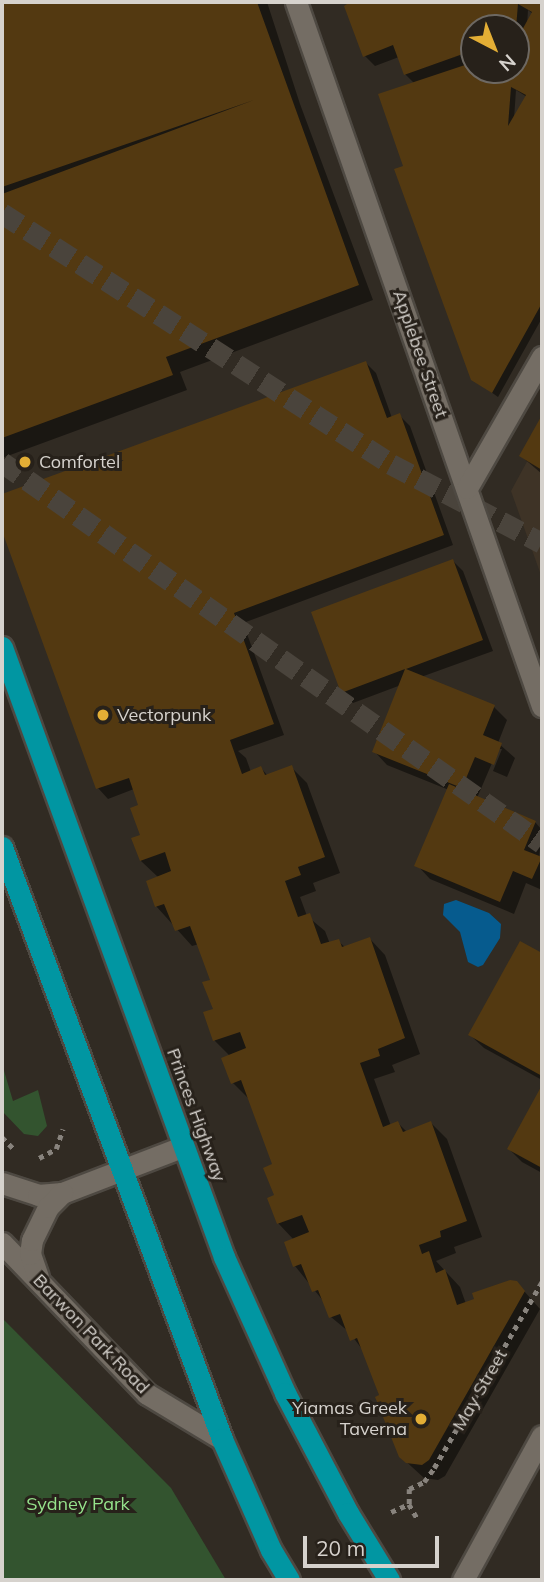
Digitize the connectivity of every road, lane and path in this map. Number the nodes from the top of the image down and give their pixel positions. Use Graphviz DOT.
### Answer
graph roads {
  1 [pos="296,2"];
  2 [pos="542,357"];
  3 [pos="467,488"];
  4 [pos="2,647"];
  5 [pos="542,706"];
  6 [pos="2,847"];
  7 [pos="63,1129"];
  8 [pos="2,1137"];
  9 [pos="182,1147"];
  10 [pos="18,1152"];
  11 [pos="34,1157"];
  12 [pos="120,1170"];
  13 [pos="2,1183"];
  14 [pos="62,1192"];
  15 [pos="2,1243"];
  16 [pos="542,1282"];
  17 [pos="40,1283"];
  18 [pos="542,1436"];
  19 [pos="222,1440"];
  20 [pos="409,1504"];
  21 [pos="391,1513"];
  22 [pos="417,1518"];
  23 [pos="289,1580"];
  24 [pos="389,1580"];
  25 [pos="463,1580"];
  1 -- 3 [label="street, Applebee Street"];
  2 -- 3 [label="street"];
  3 -- 5 [label="street, Applebee Street"];
  4 -- 9 [label="highway, Princes Highway"];
  6 -- 12 [label="highway"];
  7 -- 11 [label="path"];
  8 -- 10 [label="path"];
  9 -- 12 [label="street"];
  9 -- 24 [label="highway, Princes Highway"];
  12 -- 14 [label="street"];
  12 -- 19 [label="highway"];
  13 -- 14 [label="street"];
  14 -- 17 [label="street"];
  15 -- 17 [label="street, Barwon Park Road"];
  16 -- 20 [label="path, May Street"];
  17 -- 19 [label="street, Barwon Park Road"];
  18 -- 25 [label="street"];
  19 -- 23 [label="highway"];
  20 -- 21 [label="path"];
  20 -- 22 [label="path"];
}
